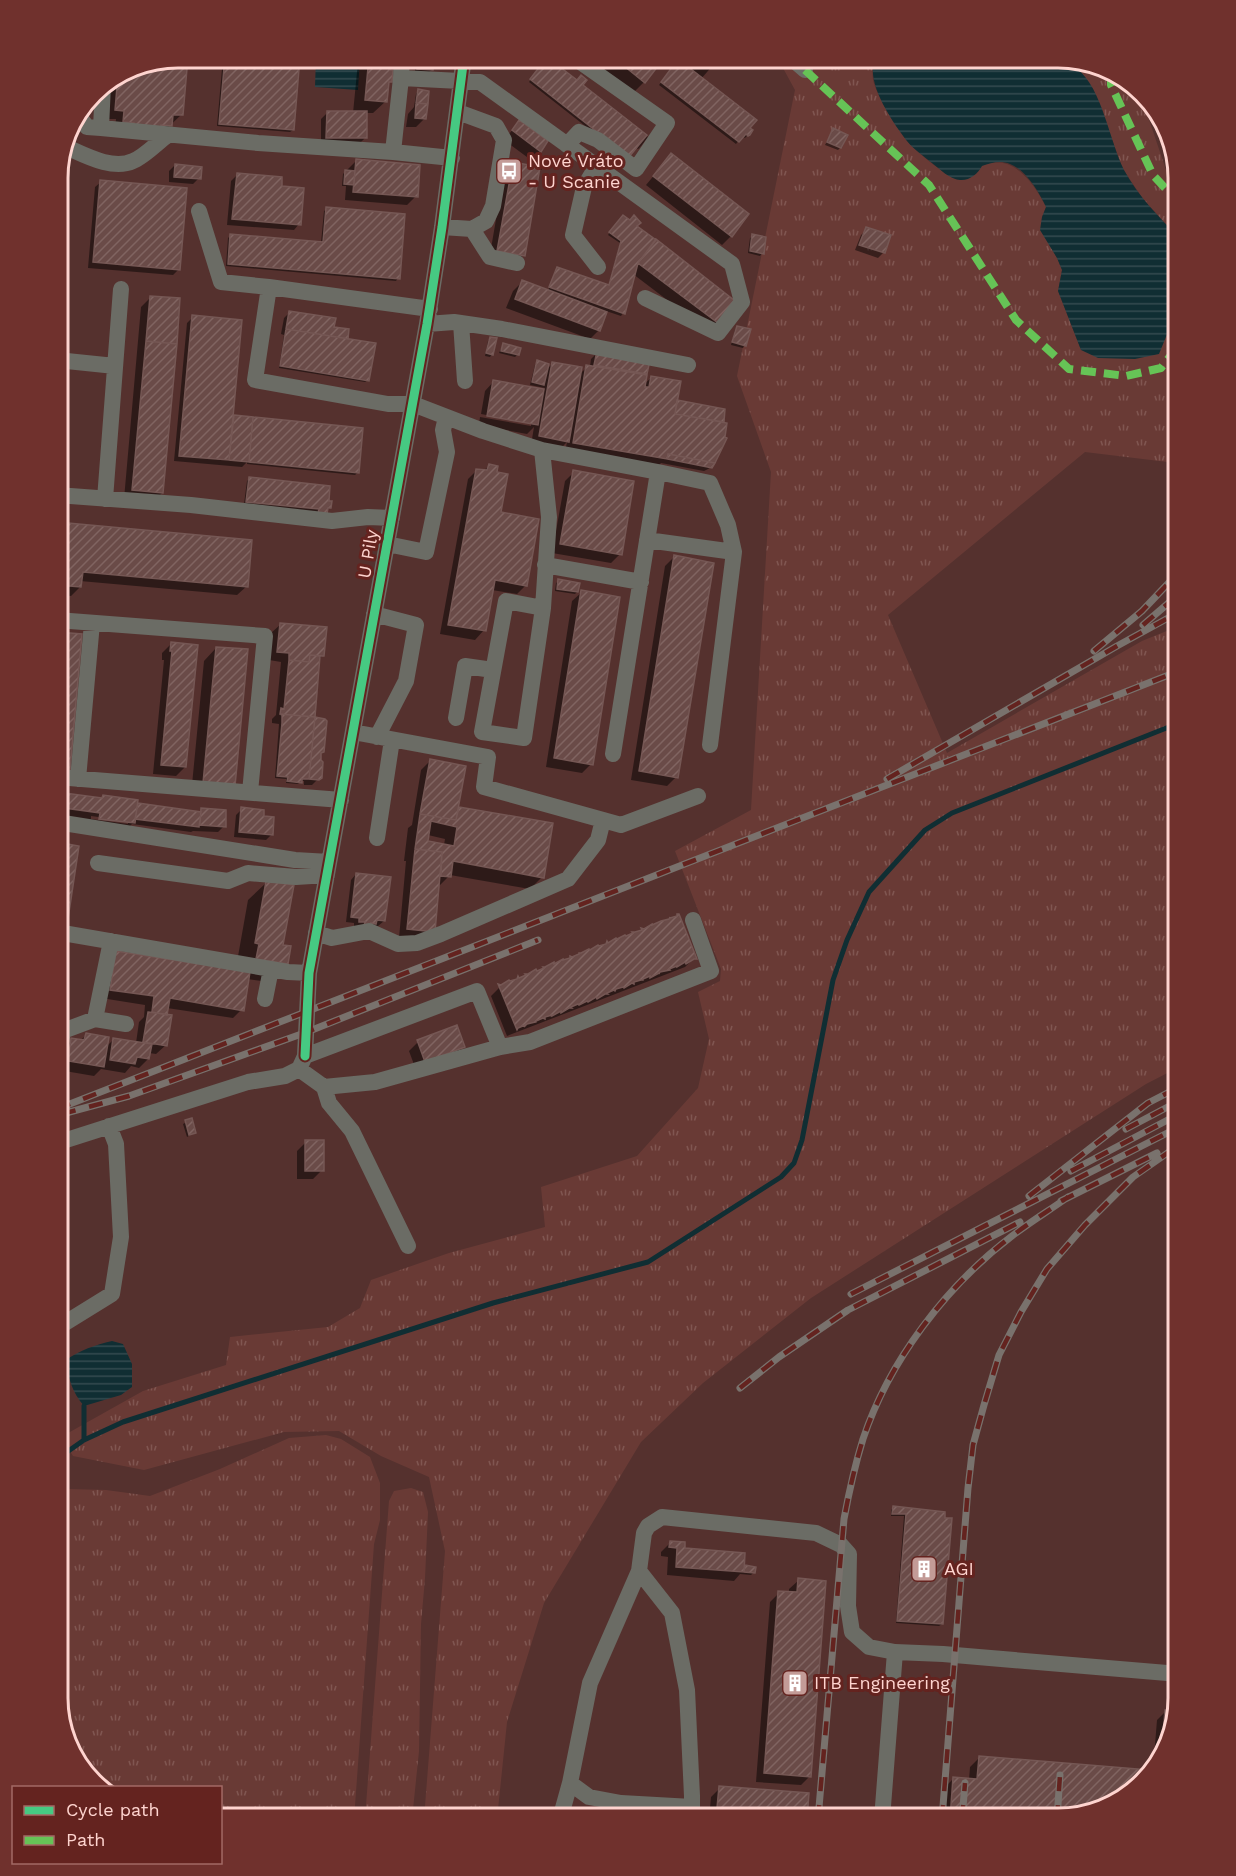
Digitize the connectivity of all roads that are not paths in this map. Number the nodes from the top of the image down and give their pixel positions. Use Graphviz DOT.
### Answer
graph roads {
  1 [pos="401,68"];
  2 [pos="463,68"];
  3 [pos="589,68"];
  4 [pos="803,68"];
  5 [pos="805,70"];
  6 [pos="401,78"];
  7 [pos="461,80"];
  8 [pos="102,98"];
  9 [pos="458,112"];
  10 [pos="83,122"];
  11 [pos="101,128"];
  12 [pos="168,135"];
  13 [pos="567,145"];
  14 [pos="71,149"];
  15 [pos="393,152"];
  16 [pos="452,158"];
  17 [pos="596,167"];
  18 [pos="199,211"];
  19 [pos="442,227"];
  20 [pos="472,229"];
  21 [pos="517,263"];
  22 [pos="598,267"];
  23 [pos="269,287"];
  24 [pos="121,289"];
  25 [pos="645,298"];
  26 [pos="428,316"];
  27 [pos="461,323"];
  28 [pos="68,361"];
  29 [pos="688,364"];
  30 [pos="115,366"];
  31 [pos="465,381"];
  32 [pos="413,404"];
  33 [pos="446,417"];
  34 [pos="542,450"];
  35 [pos="658,472"];
  36 [pos="68,496"];
  37 [pos="105,499"];
  38 [pos="392,518"];
  39 [pos="647,540"];
  40 [pos="387,544"];
  41 [pos="734,552"];
  42 [pos="546,565"];
  43 [pos="641,582"];
  44 [pos="543,608"];
  45 [pos="374,614"];
  46 [pos="68,621"];
  47 [pos="92,623"];
  48 [pos="493,669"];
  49 [pos="456,718"];
  50 [pos="353,732"];
  51 [pos="385,738"];
  52 [pos="710,745"];
  53 [pos="613,754"];
  54 [pos="68,778"];
  55 [pos="78,779"];
  56 [pos="250,792"];
  57 [pos="698,796"];
  58 [pos="341,800"];
  59 [pos="603,820"];
  60 [pos="68,824"];
  61 [pos="377,838"];
  62 [pos="98,863"];
  63 [pos="328,869"];
  64 [pos="693,920"];
  65 [pos="316,933"];
  66 [pos="68,934"];
  67 [pos="111,941"];
  68 [pos="271,969"];
  69 [pos="309,973"];
  70 [pos="265,999"];
  71 [pos="96,1019"];
  72 [pos="126,1024"];
  73 [pos="68,1029"];
  74 [pos="500,1047"];
  75 [pos="302,1062"];
  76 [pos="324,1087"];
  77 [pos="109,1126"];
  78 [pos="68,1139"];
  79 [pos="408,1246"];
  80 [pos="68,1321"];
  81 [pos="639,1571"];
  82 [pos="895,1652"];
  83 [pos="1168,1673"];
  84 [pos="570,1783"];
  85 [pos="563,1808"];
  86 [pos="656,1808"];
  87 [pos="692,1808"];
  88 [pos="883,1808"];
  1 -- 6 [label="street"];
  2 -- 7 [label="street, U Pily"];
  3 -- 13 [label="street"];
  4 -- 5 [label="street"];
  6 -- 7 [label="street"];
  6 -- 15 [label="street"];
  7 -- 9 [label="street, U Pily"];
  7 -- 13 [label="street"];
  8 -- 11 [label="street"];
  9 -- 16 [label="street, U Pily"];
  9 -- 20 [label="street"];
  10 -- 11 [label="street"];
  11 -- 12 [label="street"];
  12 -- 14 [label="street"];
  12 -- 15 [label="street"];
  13 -- 17 [label="street"];
  15 -- 16 [label="street"];
  16 -- 19 [label="street, U Pily"];
  17 -- 22 [label="street"];
  17 -- 25 [label="street"];
  18 -- 23 [label="street"];
  19 -- 20 [label="street"];
  19 -- 26 [label="street, U Pily"];
  20 -- 21 [label="street"];
  23 -- 26 [label="street"];
  23 -- 32 [label="street"];
  24 -- 30 [label="street"];
  26 -- 27 [label="street"];
  26 -- 32 [label="street, U Pily"];
  27 -- 29 [label="street"];
  27 -- 31 [label="street"];
  28 -- 30 [label="street"];
  30 -- 37 [label="street"];
  32 -- 33 [label="street"];
  32 -- 38 [label="street, U Pily"];
  33 -- 34 [label="street"];
  33 -- 40 [label="street"];
  34 -- 35 [label="street"];
  34 -- 42 [label="street"];
  35 -- 39 [label="street"];
  35 -- 41 [label="street"];
  36 -- 37 [label="street"];
  37 -- 38 [label="street"];
  38 -- 40 [label="street, U Pily"];
  39 -- 41 [label="street"];
  39 -- 43 [label="street"];
  40 -- 45 [label="street, U Pily"];
  41 -- 52 [label="street"];
  42 -- 43 [label="street"];
  42 -- 44 [label="street"];
  43 -- 53 [label="street"];
  44 -- 48 [label="street"];
  44 -- 48 [label="street"];
  45 -- 50 [label="street, U Pily"];
  45 -- 51 [label="street"];
  46 -- 47 [label="street"];
  47 -- 55 [label="street"];
  47 -- 56 [label="street"];
  48 -- 49 [label="street"];
  50 -- 51 [label="street"];
  50 -- 58 [label="street, U Pily"];
  51 -- 59 [label="street"];
  51 -- 61 [label="street"];
  54 -- 55 [label="street"];
  55 -- 56 [label="street"];
  56 -- 58 [label="street"];
  57 -- 59 [label="street"];
  58 -- 63 [label="street, U Pily"];
  59 -- 65 [label="street"];
  60 -- 63 [label="street"];
  62 -- 63 [label="street"];
  63 -- 65 [label="street, U Pily"];
  64 -- 74 [label="street"];
  65 -- 69 [label="street, U Pily"];
  66 -- 67 [label="street"];
  67 -- 68 [label="street"];
  67 -- 71 [label="street"];
  68 -- 69 [label="street"];
  68 -- 70 [label="street"];
  69 -- 75 [label="street, U Pily"];
  71 -- 72 [label="street"];
  71 -- 73 [label="street"];
  74 -- 75 [label="street"];
  74 -- 76 [label="street"];
  75 -- 76 [label="street"];
  75 -- 77 [label="street"];
  76 -- 79 [label="street"];
  77 -- 78 [label="street"];
  77 -- 80 [label="street"];
  81 -- 82 [label="street"];
  81 -- 84 [label="street"];
  81 -- 87 [label="street"];
  82 -- 83 [label="street"];
  82 -- 88 [label="street"];
  84 -- 85 [label="street"];
  84 -- 86 [label="street"];
}
